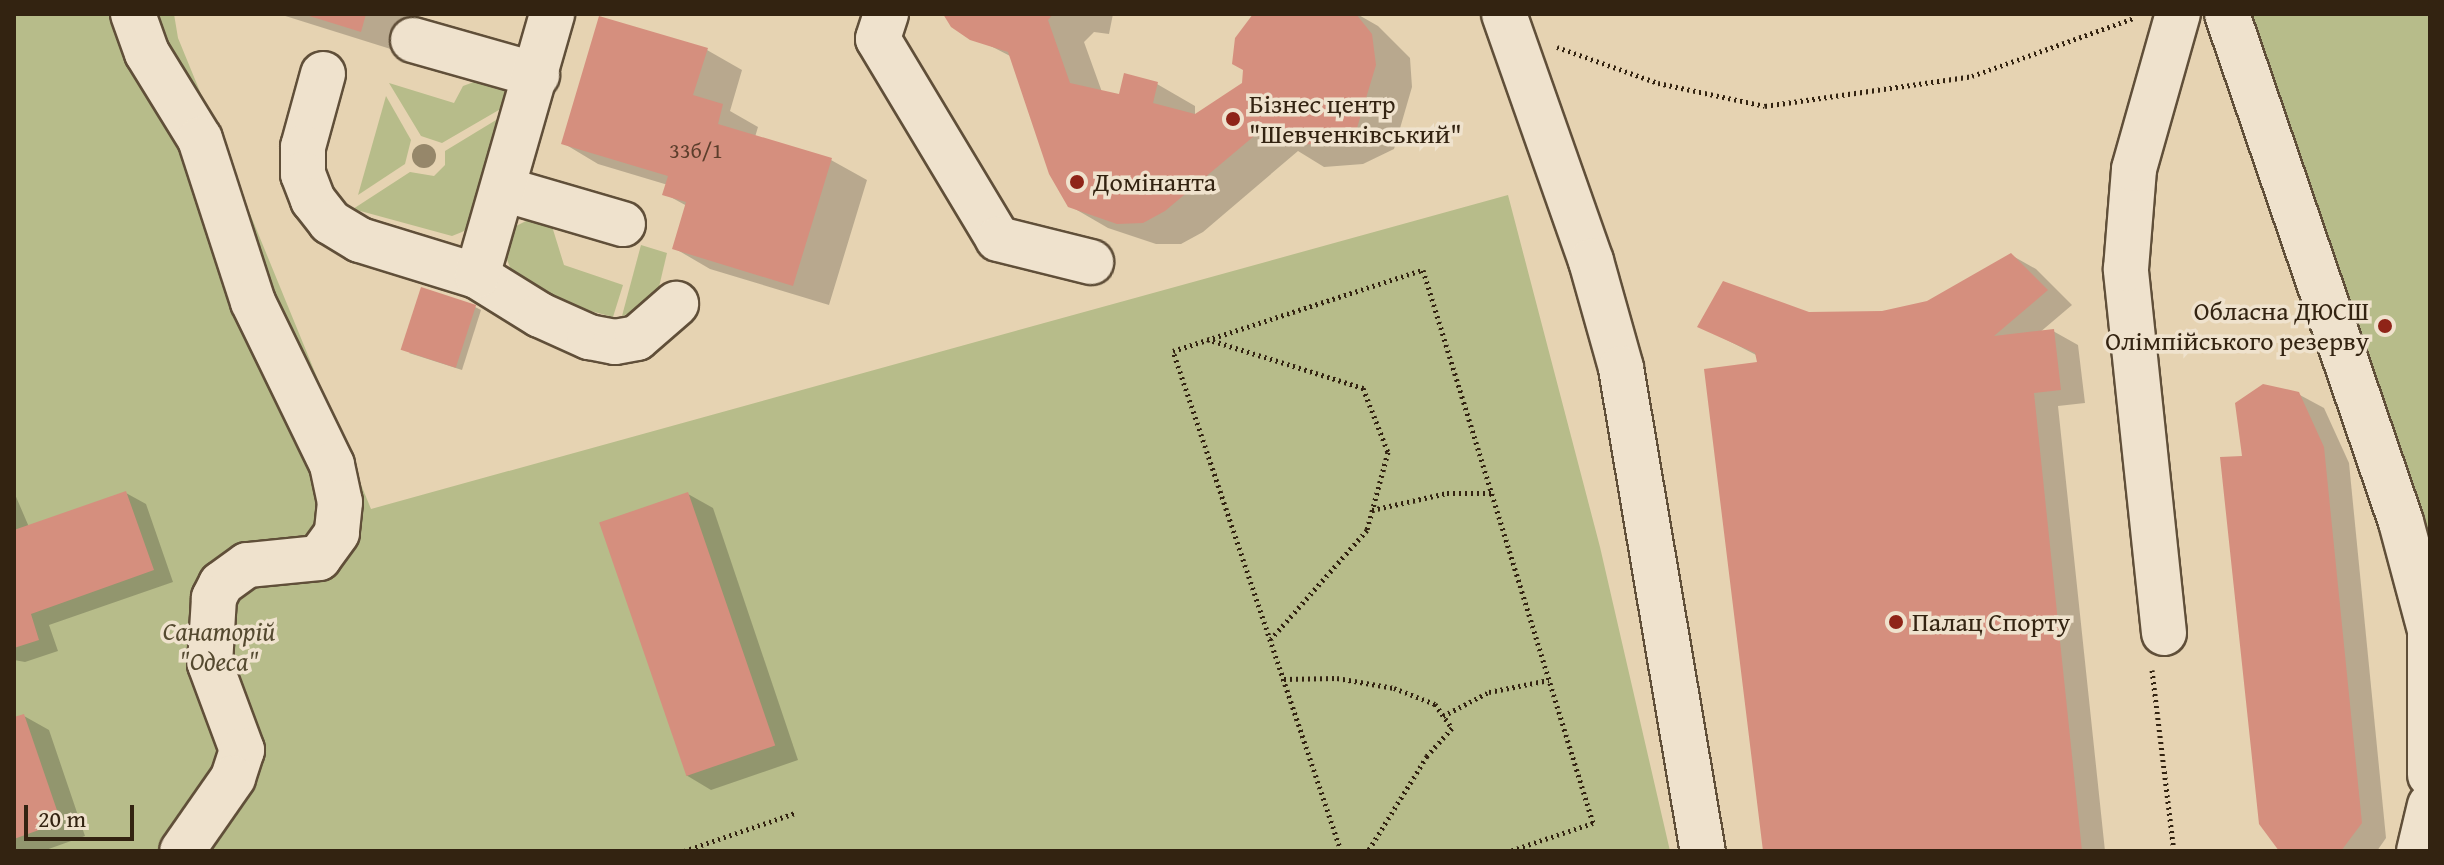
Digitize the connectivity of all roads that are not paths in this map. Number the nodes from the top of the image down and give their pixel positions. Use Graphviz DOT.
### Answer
graph roads {
  1 [pos="133,14"];
  2 [pos="552,14"];
  3 [pos="886,14"];
  4 [pos="2178,14"];
  5 [pos="2227,14"];
  6 [pos="1506,22"];
  7 [pos="413,40"];
  8 [pos="323,74"];
  9 [pos="537,75"];
  10 [pos="503,189"];
  11 [pos="623,224"];
  12 [pos="1091,262"];
  13 [pos="477,276"];
  14 [pos="676,304"];
  15 [pos="2164,633"];
  16 [pos="2430,775"];
  17 [pos="2430,805"];
  18 [pos="182,851"];
  19 [pos="1703,851"];
  20 [pos="2419,851"];
  1 -- 18 [label="lane"];
  2 -- 9 [label="lane"];
  3 -- 12 [label="lane"];
  4 -- 15 [label="lane"];
  5 -- 16 [label="lane"];
  6 -- 19 [label="lane"];
  7 -- 9 [label="lane"];
  8 -- 13 [label="lane"];
  9 -- 10 [label="lane"];
  10 -- 11 [label="lane"];
  10 -- 13 [label="lane"];
  13 -- 14 [label="lane"];
  17 -- 20 [label="lane"];
}
